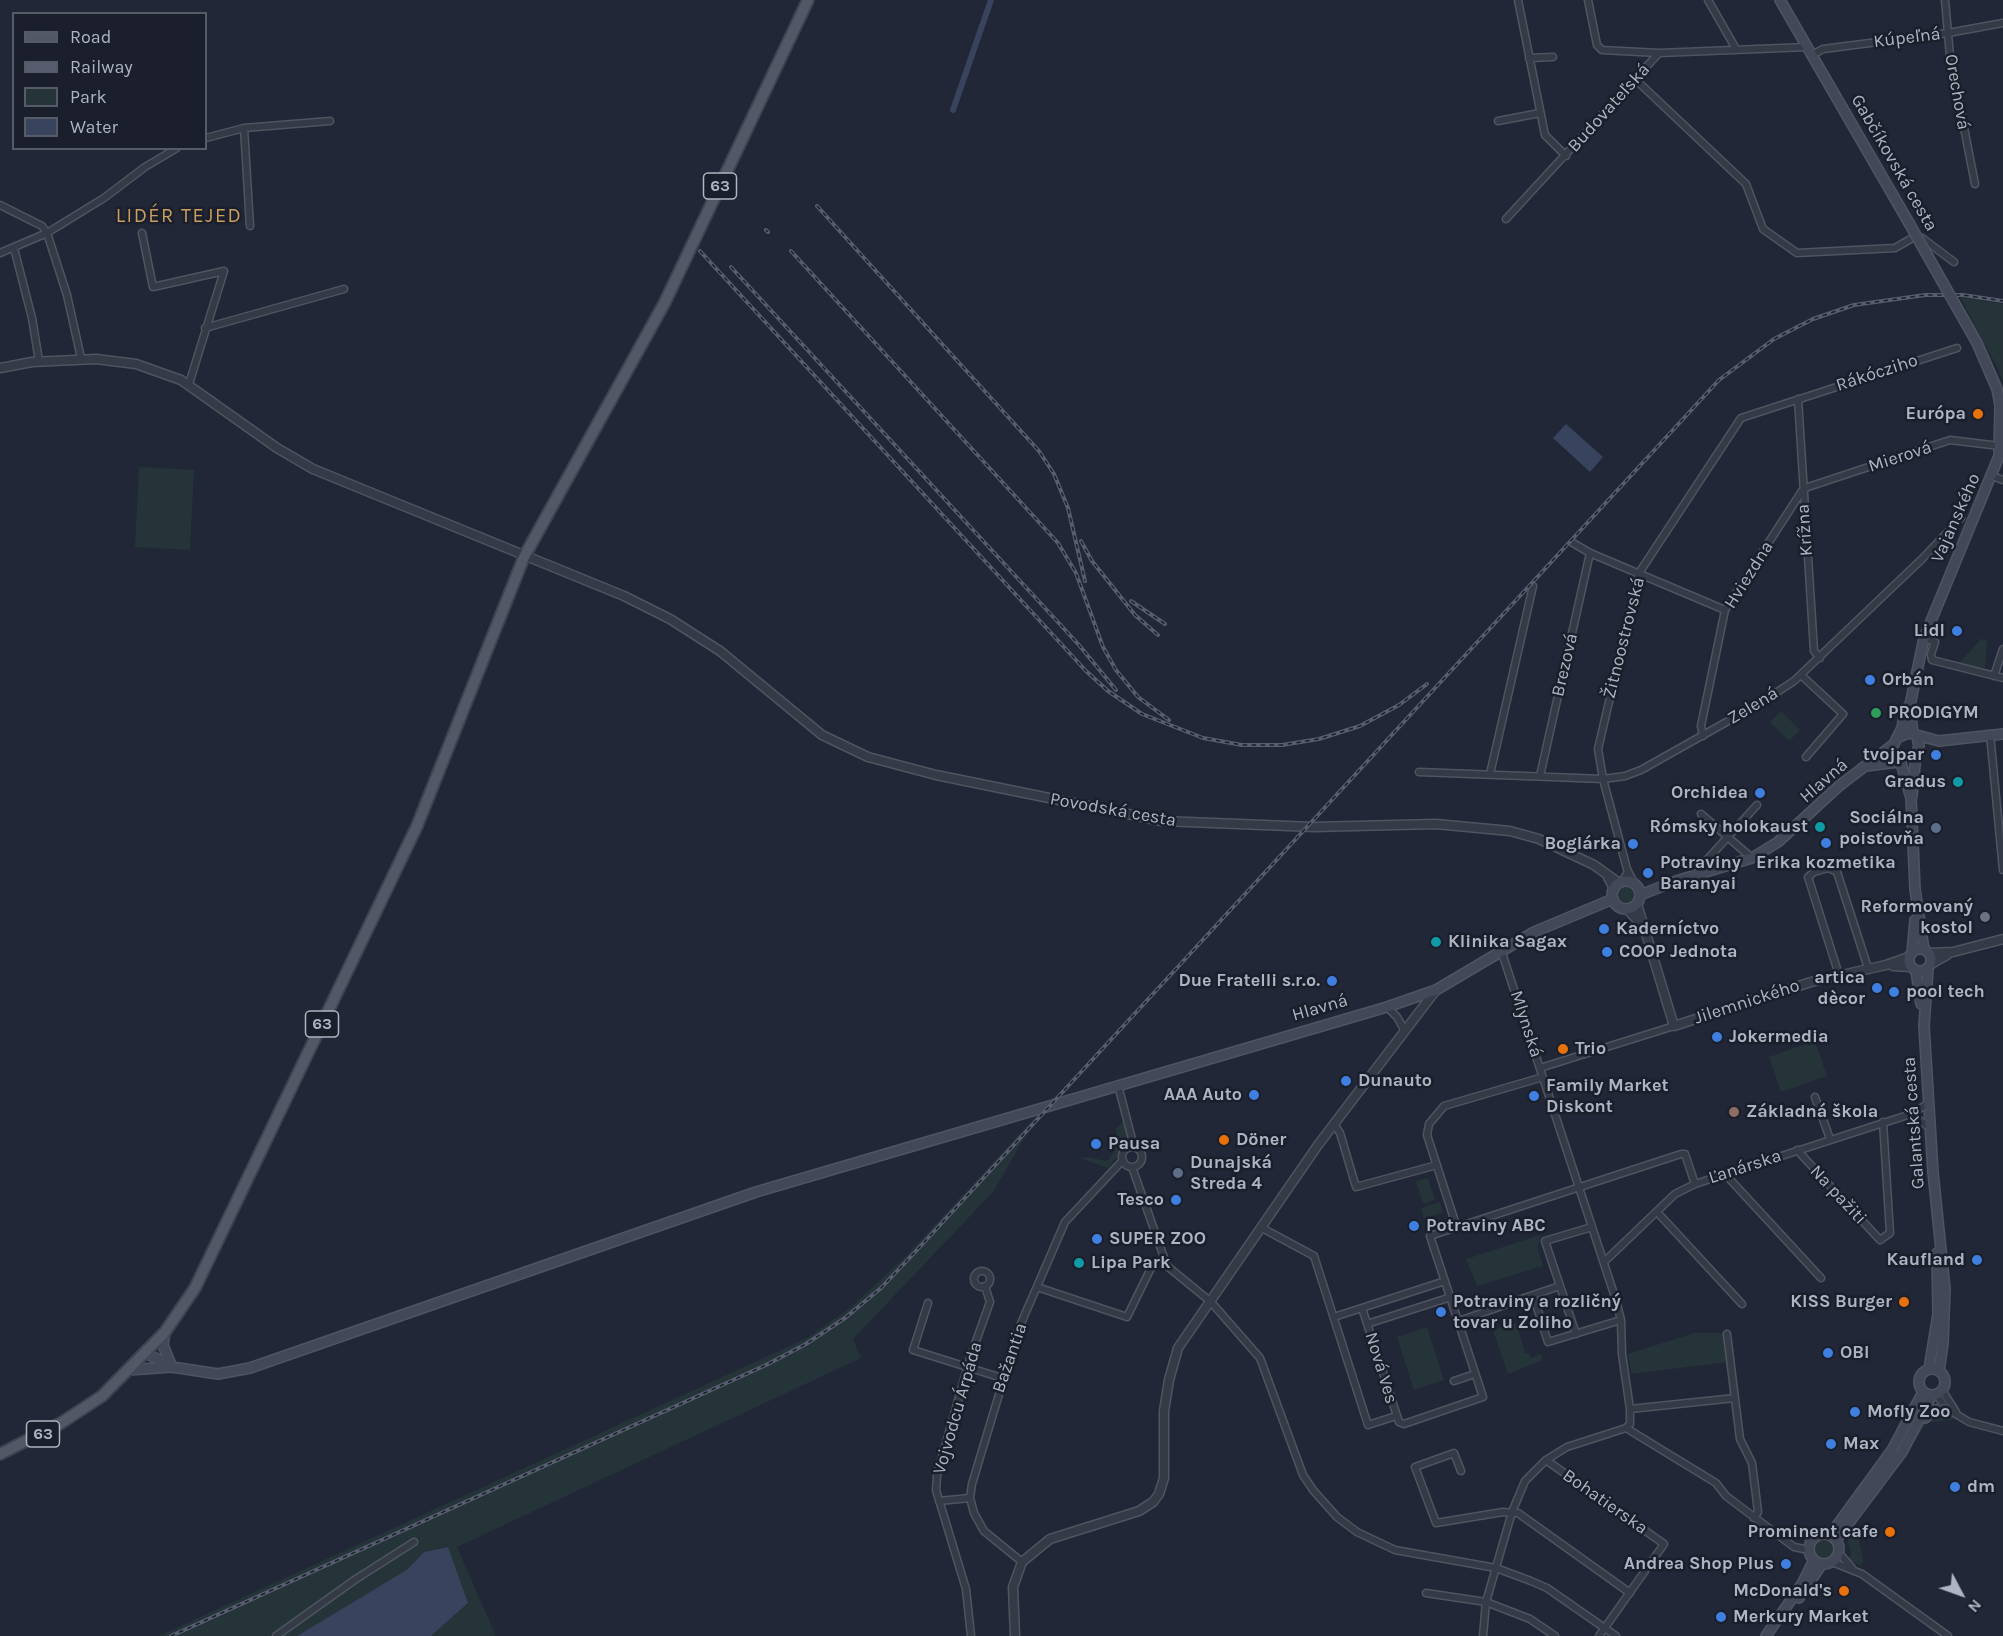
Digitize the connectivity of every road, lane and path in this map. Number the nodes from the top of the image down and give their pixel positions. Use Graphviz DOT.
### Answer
graph roads {
  1 [pos="808,0"];
  2 [pos="1518,0"];
  3 [pos="1588,0"];
  4 [pos="1708,0"];
  5 [pos="1780,0"];
  6 [pos="1945,0"];
  7 [pos="2003,23"];
  8 [pos="1948,33"];
  9 [pos="1736,49"];
  10 [pos="1809,51"];
  11 [pos="1659,53"];
  12 [pos="1554,57"];
  13 [pos="1529,58"];
  14 [pos="1635,79"];
  15 [pos="1540,112"];
  16 [pos="330,121"];
  17 [pos="1498,121"];
  18 [pos="244,128"];
  19 [pos="207,138"];
  20 [pos="173,150"];
  21 [pos="1566,156"];
  22 [pos="1975,184"];
  23 [pos="0,205"];
  24 [pos="1506,219"];
  25 [pos="250,226"];
  26 [pos="47,233"];
  27 [pos="142,233"];
  28 [pos="14,248"];
  29 [pos="0,253"];
  30 [pos="1954,262"];
  31 [pos="344,289"];
  32 [pos="205,328"];
  33 [pos="1977,343"];
  34 [pos="1957,348"];
  35 [pos="81,358"];
  36 [pos="39,361"];
  37 [pos="0,368"];
  38 [pos="189,384"];
  39 [pos="2000,391"];
  40 [pos="1798,399"];
  41 [pos="2002,411"];
  42 [pos="2000,446"];
  43 [pos="2003,456"];
  44 [pos="1994,472"];
  45 [pos="2003,480"];
  46 [pos="1802,491"];
  47 [pos="1961,518"];
  48 [pos="1573,543"];
  49 [pos="1590,554"];
  50 [pos="524,557"];
  51 [pos="1639,573"];
  52 [pos="1533,586"];
  53 [pos="1725,610"];
  54 [pos="1924,638"];
  55 [pos="2003,649"];
  56 [pos="1820,658"];
  57 [pos="1801,675"];
  58 [pos="1994,676"];
  59 [pos="2003,678"];
  60 [pos="1910,705"];
  61 [pos="1990,734"];
  62 [pos="2003,734"];
  63 [pos="1915,735"];
  64 [pos="1704,736"];
  65 [pos="1896,741"];
  66 [pos="1939,741"];
  67 [pos="1917,753"];
  68 [pos="1806,757"];
  69 [pos="1898,761"];
  70 [pos="1866,766"];
  71 [pos="1419,772"];
  72 [pos="1490,774"];
  73 [pos="1540,776"];
  74 [pos="1603,779"];
  75 [pos="1911,798"];
  76 [pos="1757,805"];
  77 [pos="1701,814"];
  78 [pos="2000,815"];
  79 [pos="1728,837"];
  80 [pos="1752,858"];
  81 [pos="1704,863"];
  82 [pos="2003,870"];
  83 [pos="1628,871"];
  84 [pos="1619,884"];
  85 [pos="1637,892"];
  86 [pos="1613,899"];
  87 [pos="1917,906"];
  88 [pos="1627,909"];
  89 [pos="1643,927"];
  90 [pos="2003,939"];
  91 [pos="1501,950"];
  92 [pos="1927,952"];
  93 [pos="1953,952"];
  94 [pos="1911,955"];
  95 [pos="1886,965"];
  96 [pos="1929,967"];
  97 [pos="1868,968"];
  98 [pos="1914,969"];
  99 [pos="1839,975"];
  100 [pos="1436,990"];
  101 [pos="1387,1007"];
  102 [pos="1924,1017"];
  103 [pos="1674,1026"];
  104 [pos="1405,1031"];
  105 [pos="1540,1068"];
  106 [pos="1543,1077"];
  107 [pos="1118,1085"];
  108 [pos="1815,1097"];
  109 [pos="1929,1103"];
  110 [pos="1911,1114"];
  111 [pos="1883,1122"];
  112 [pos="1334,1124"];
  113 [pos="1931,1129"];
  114 [pos="1830,1139"];
  115 [pos="1134,1147"];
  116 [pos="1797,1150"];
  117 [pos="1123,1160"];
  118 [pos="1437,1165"];
  119 [pos="1132,1167"];
  120 [pos="1725,1174"];
  121 [pos="1695,1184"];
  122 [pos="1579,1188"];
  123 [pos="1657,1212"];
  124 [pos="1592,1227"];
  125 [pos="1262,1228"];
  126 [pos="1457,1228"];
  127 [pos="1164,1260"];
  128 [pos="1604,1262"];
  129 [pos="1821,1278"];
  130 [pos="1445,1281"];
  131 [pos="985,1286"];
  132 [pos="1560,1286"];
  133 [pos="1037,1287"];
  134 [pos="1533,1295"];
  135 [pos="1451,1297"];
  136 [pos="1211,1302"];
  137 [pos="928,1303"];
  138 [pos="1742,1304"];
  139 [pos="1359,1309"];
  140 [pos="1334,1317"];
  141 [pos="1620,1320"];
  142 [pos="1459,1321"];
  143 [pos="1367,1324"];
  144 [pos="165,1332"];
  145 [pos="1576,1334"];
  146 [pos="1727,1334"];
  147 [pos="146,1353"];
  148 [pos="172,1367"];
  149 [pos="968,1367"];
  150 [pos="129,1370"];
  151 [pos="1934,1370"];
  152 [pos="1475,1374"];
  153 [pos="1002,1378"];
  154 [pos="1454,1381"];
  155 [pos="1933,1393"];
  156 [pos="1735,1398"];
  157 [pos="1946,1408"];
  158 [pos="1630,1409"];
  159 [pos="1958,1415"];
  160 [pos="1396,1416"];
  161 [pos="1626,1428"];
  162 [pos="1916,1429"];
  163 [pos="2003,1431"];
  164 [pos="0,1454"];
  165 [pos="1545,1460"];
  166 [pos="1461,1471"];
  167 [pos="970,1498"];
  168 [pos="939,1501"];
  169 [pos="1512,1512"];
  170 [pos="1754,1518"];
  171 [pos="1833,1537"];
  172 [pos="414,1542"];
  173 [pos="1809,1550"];
  174 [pos="1839,1553"];
  175 [pos="1022,1562"];
  176 [pos="1822,1562"];
  177 [pos="1496,1568"];
  178 [pos="1852,1569"];
  179 [pos="1426,1593"];
  180 [pos="1630,1593"];
  181 [pos="1486,1602"];
  182 [pos="1605,1628"];
  183 [pos="276,1636"];
  184 [pos="971,1636"];
  185 [pos="1015,1636"];
  186 [pos="1483,1636"];
  187 [pos="1555,1636"];
  188 [pos="1599,1636"];
  189 [pos="1616,1636"];
  190 [pos="1766,1636"];
  191 [pos="1948,1636"];
  1 -- 50 [label="main road, 63"];
  2 -- 13 [label="street"];
  3 -- 11 [label="street"];
  4 -- 9 [label="street"];
  5 -- 10 [label="main road, Gabčíkovská cesta"];
  6 -- 8 [label="street, Orechová"];
  7 -- 8 [label="street, Kúpeľná"];
  8 -- 10 [label="street, Kúpeľná"];
  8 -- 22 [label="street, Orechová"];
  9 -- 10 [label="street, Budovateľská"];
  9 -- 11 [label="street, Budovateľská"];
  10 -- 33 [label="main road, Gabčíkovská cesta, bridge"];
  11 -- 14 [label="street, Budovateľská"];
  12 -- 13 [label="street"];
  13 -- 15 [label="street"];
  14 -- 21 [label="street, Budovateľská"];
  14 -- 30 [label="street"];
  15 -- 17 [label="street"];
  15 -- 21 [label="street"];
  16 -- 18 [label="street"];
  18 -- 19 [label="street"];
  18 -- 25 [label="street"];
  20 -- 26 [label="street"];
  21 -- 24 [label="street, Budovateľská"];
  23 -- 26 [label="street"];
  26 -- 28 [label="street"];
  26 -- 35 [label="street"];
  27 -- 32 [label="street"];
  28 -- 29 [label="street"];
  28 -- 36 [label="street"];
  31 -- 32 [label="street"];
  32 -- 38 [label="street"];
  33 -- 39 [label="main road, Vajanského"];
  34 -- 40 [label="street, Rákócziho"];
  35 -- 36 [label="street, Povodská cesta"];
  35 -- 38 [label="street, Povodská cesta"];
  36 -- 37 [label="street, Povodská cesta"];
  38 -- 50 [label="street, Povodská cesta"];
  39 -- 41 [label="main road, Vajanského"];
  40 -- 46 [label="street, Krížna"];
  40 -- 51 [label="street, Žitnoostrovská"];
  41 -- 42 [label="main road, Vajanského"];
  42 -- 44 [label="main road, Vajanského"];
  42 -- 46 [label="street, Mierová"];
  43 -- 44 [label="street"];
  44 -- 45 [label="street"];
  44 -- 54 [label="main road, Vajanského"];
  46 -- 53 [label="street, Hviezdna"];
  46 -- 56 [label="street, Krížna"];
  47 -- 56 [label="street, Zelená"];
  48 -- 49 [label="street"];
  49 -- 51 [label="street"];
  49 -- 73 [label="street, Brezová"];
  50 -- 84 [label="street, Povodská cesta"];
  50 -- 144 [label="main road, 63"];
  51 -- 53 [label="street"];
  51 -- 74 [label="street, Žitnoostrovská"];
  52 -- 72 [label="street"];
  53 -- 64 [label="street, Hviezdna"];
  54 -- 58 [label="street"];
  54 -- 60 [label="main road, Vajanského"];
  55 -- 58 [label="street"];
  56 -- 57 [label="street, Zelená"];
  57 -- 64 [label="street, Zelená"];
  57 -- 68 [label="street"];
  58 -- 59 [label="street"];
  60 -- 63 [label="main road"];
  60 -- 65 [label="main road"];
  61 -- 62 [label="main road"];
  61 -- 66 [label="main road"];
  61 -- 78 [label="street"];
  63 -- 65 [label="main road"];
  63 -- 66 [label="main road"];
  63 -- 67 [label="main road"];
  64 -- 74 [label="street, Zelená"];
  65 -- 69 [label="main road"];
  65 -- 70 [label="main road, Hlavná"];
  66 -- 67 [label="main road"];
  67 -- 69 [label="main road"];
  67 -- 75 [label="main road"];
  69 -- 70 [label="main road"];
  69 -- 75 [label="main road"];
  70 -- 80 [label="main road, Hlavná"];
  71 -- 72 [label="street, Zelená"];
  72 -- 73 [label="street, Zelená"];
  73 -- 74 [label="street, Zelená"];
  74 -- 83 [label="street, Žitnoostrovská"];
  75 -- 87 [label="main road"];
  76 -- 79 [label="street"];
  77 -- 79 [label="street"];
  78 -- 82 [label="street"];
  79 -- 80 [label="street"];
  79 -- 81 [label="street"];
  80 -- 85 [label="main road, Hlavná"];
  83 -- 84 [label="street"];
  83 -- 85 [label="street, Žitnoostrovská"];
  84 -- 85 [label="main road"];
  84 -- 86 [label="main road"];
  85 -- 88 [label="main road, Hlavná"];
  85 -- 89 [label="street, Jilemnického"];
  86 -- 88 [label="main road"];
  86 -- 91 [label="main road, Hlavná"];
  87 -- 92 [label="main road"];
  87 -- 94 [label="main road"];
  88 -- 89 [label="street, Jilemnického"];
  89 -- 103 [label="street, Jilemnického"];
  90 -- 93 [label="street"];
  91 -- 100 [label="main road, Hlavná"];
  91 -- 105 [label="street, Mlynská"];
  92 -- 93 [label="street"];
  92 -- 94 [label="main road"];
  92 -- 96 [label="main road, Galantská cesta"];
  93 -- 96 [label="street"];
  94 -- 95 [label="street, Jilemnického"];
  94 -- 98 [label="main road, Galantská cesta"];
  95 -- 97 [label="street, Jilemnického"];
  95 -- 98 [label="street, Jilemnického"];
  96 -- 98 [label="main road"];
  96 -- 102 [label="main road, Galantská cesta"];
  97 -- 99 [label="street, Jilemnického"];
  97 -- 99 [label="street"];
  98 -- 102 [label="main road, Galantská cesta"];
  99 -- 103 [label="street, Jilemnického"];
  100 -- 101 [label="main road, Hlavná"];
  100 -- 104 [label="street"];
  101 -- 104 [label="street"];
  101 -- 107 [label="main road, Hlavná"];
  102 -- 109 [label="main road, Galantská cesta"];
  103 -- 105 [label="street, Mlynská"];
  104 -- 112 [label="street"];
  105 -- 106 [label="street"];
  106 -- 118 [label="street"];
  106 -- 122 [label="street"];
  107 -- 115 [label="street"];
  107 -- 148 [label="main road, Hlavná"];
  108 -- 114 [label="street"];
  109 -- 110 [label="street, Ľanárska"];
  109 -- 113 [label="main road, Galantská cesta"];
  110 -- 111 [label="street, Ľanárska"];
  110 -- 113 [label="street"];
  111 -- 114 [label="street, Ľanárska"];
  111 -- 116 [label="street, Na pažiti"];
  112 -- 118 [label="street"];
  112 -- 125 [label="street"];
  113 -- 151 [label="main road, Galantská cesta"];
  114 -- 116 [label="street, Ľanárska"];
  115 -- 117 [label="street"];
  115 -- 119 [label="street"];
  116 -- 120 [label="street, Ľanárska"];
  117 -- 119 [label="street"];
  117 -- 133 [label="street, Bažantia"];
  118 -- 126 [label="street"];
  119 -- 127 [label="street"];
  120 -- 121 [label="street, Ľanárska"];
  120 -- 129 [label="street"];
  121 -- 122 [label="street, Nová Ves"];
  121 -- 123 [label="street, Ľanárska"];
  122 -- 124 [label="street"];
  122 -- 126 [label="street, Nová Ves"];
  123 -- 128 [label="street, Ľanárska"];
  123 -- 138 [label="street"];
  124 -- 128 [label="street"];
  124 -- 132 [label="street"];
  125 -- 136 [label="street"];
  125 -- 140 [label="street"];
  126 -- 130 [label="street, Nová Ves"];
  127 -- 133 [label="street"];
  127 -- 136 [label="street"];
  128 -- 141 [label="street"];
  130 -- 135 [label="street, Nová Ves"];
  130 -- 139 [label="street, Nová Ves"];
  131 -- 149 [label="street, Vojvodcu Árpáda"];
  132 -- 134 [label="street"];
  132 -- 145 [label="street"];
  133 -- 153 [label="street, Bažantia"];
  134 -- 142 [label="street"];
  134 -- 145 [label="street"];
  135 -- 142 [label="street, Nová Ves"];
  135 -- 143 [label="street, Nová Ves"];
  136 -- 175 [label="street"];
  136 -- 177 [label="street"];
  137 -- 149 [label="street"];
  139 -- 140 [label="street"];
  139 -- 143 [label="street, Nová Ves"];
  140 -- 160 [label="street"];
  141 -- 145 [label="street"];
  141 -- 158 [label="street"];
  142 -- 152 [label="street, Nová Ves"];
  143 -- 160 [label="street, Nová Ves"];
  144 -- 147 [label="main road, 63"];
  144 -- 148 [label="main road"];
  146 -- 156 [label="street"];
  147 -- 148 [label="main road"];
  147 -- 150 [label="main road, 63"];
  148 -- 150 [label="main road"];
  149 -- 153 [label="street"];
  149 -- 168 [label="street, Vojvodcu Árpáda"];
  150 -- 164 [label="main road, 63"];
  151 -- 155 [label="main road, Galantská cesta"];
  151 -- 155 [label="main road, Galantská cesta"];
  152 -- 154 [label="street"];
  152 -- 160 [label="street, Nová Ves"];
  153 -- 167 [label="street, Bažantia"];
  155 -- 157 [label="street"];
  155 -- 159 [label="street"];
  155 -- 162 [label="main road, Galantská cesta"];
  155 -- 171 [label="main road, Galantská cesta"];
  156 -- 158 [label="street"];
  156 -- 170 [label="street"];
  157 -- 159 [label="street"];
  157 -- 162 [label="main road"];
  158 -- 161 [label="street"];
  159 -- 163 [label="street"];
  161 -- 165 [label="street"];
  161 -- 170 [label="street"];
  162 -- 171 [label="main road, Galantská cesta"];
  165 -- 169 [label="street"];
  165 -- 180 [label="street, Bohatierska"];
  166 -- 169 [label="street"];
  167 -- 168 [label="street"];
  167 -- 175 [label="street"];
  168 -- 184 [label="street, Vojvodcu Árpáda"];
  169 -- 177 [label="street"];
  169 -- 180 [label="street"];
  170 -- 173 [label="street"];
  171 -- 173 [label="main road, Galantská cesta"];
  171 -- 174 [label="main road"];
  172 -- 183 [label="street"];
  173 -- 176 [label="main road"];
  174 -- 176 [label="main road"];
  174 -- 178 [label="street"];
  175 -- 185 [label="street"];
  176 -- 178 [label="street"];
  176 -- 190 [label="main road"];
  177 -- 181 [label="street"];
  177 -- 182 [label="street"];
  178 -- 191 [label="street"];
  179 -- 181 [label="street"];
  180 -- 182 [label="street"];
  181 -- 186 [label="street"];
  181 -- 187 [label="street"];
  182 -- 188 [label="street"];
  182 -- 189 [label="street"];
}
